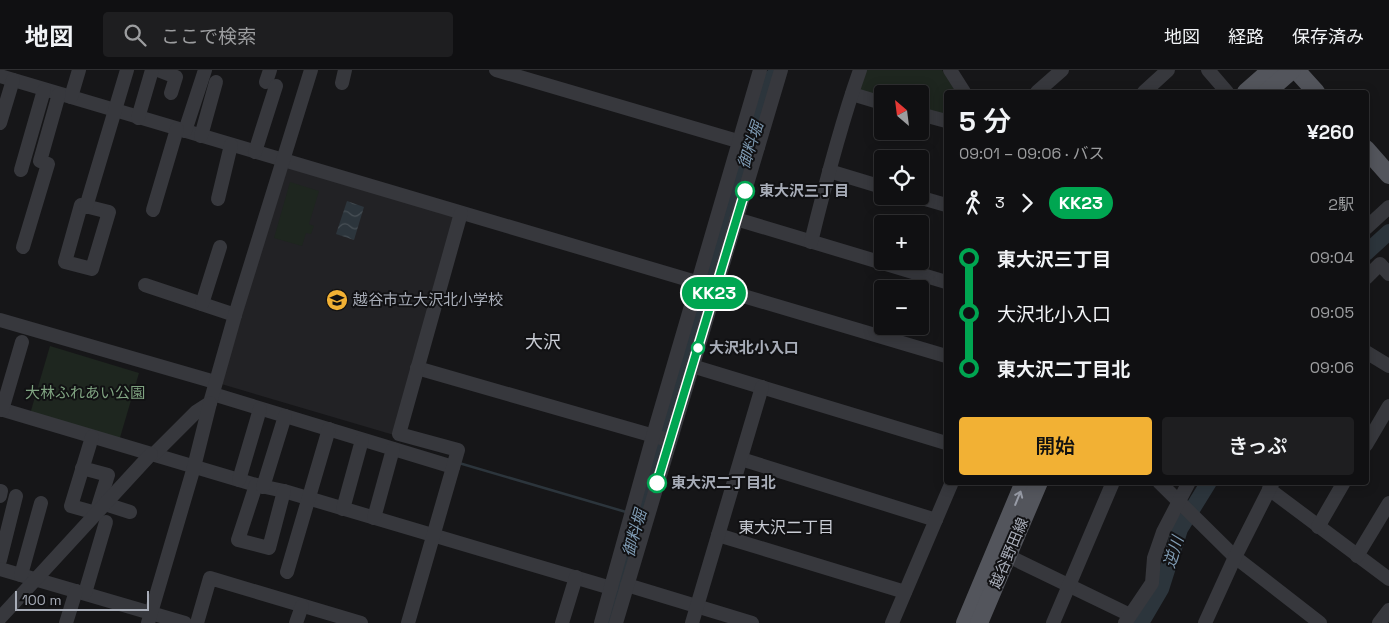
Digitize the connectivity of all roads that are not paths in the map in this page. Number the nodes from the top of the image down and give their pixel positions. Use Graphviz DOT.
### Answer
graph roads {
  1 [pos="79,70"];
  2 [pos="127,70"];
  3 [pos="152,70"];
  4 [pos="158,70"];
  5 [pos="204,70"];
  6 [pos="311,70"];
  7 [pos="496,70"];
  8 [pos="760,70"];
  9 [pos="781,70"];
  10 [pos="860,70"];
  11 [pos="1062,70"];
  12 [pos="1168,70"];
  13 [pos="1208,70"];
  14 [pos="1272,70"];
  15 [pos="1292,70"];
  16 [pos="1296,70"];
  17 [pos="954,71"];
  18 [pos="7,78"];
  19 [pos="270,79"];
  20 [pos="216,82"];
  21 [pos="44,90"];
  22 [pos="963,90"];
  23 [pos="1038,90"];
  24 [pos="1146,90"];
  25 [pos="1225,90"];
  26 [pos="1248,90"];
  27 [pos="1269,90"];
  28 [pos="1314,90"];
  29 [pos="171,93"];
  30 [pos="852,94"];
  31 [pos="65,96"];
  32 [pos="874,101"];
  33 [pos="115,111"];
  34 [pos="929,116"];
  35 [pos="138,118"];
  36 [pos="944,120"];
  37 [pos="0,123"];
  38 [pos="181,130"];
  39 [pos="201,136"];
  40 [pos="231,145"];
  41 [pos="748,145"];
  42 [pos="254,152"];
  43 [pos="1369,153"];
  44 [pos="282,160"];
  45 [pos="1387,168"];
  46 [pos="21,170"];
  47 [pos="829,171"];
  48 [pos="874,185"];
  49 [pos="218,199"];
  50 [pos="929,200"];
  51 [pos="944,204"];
  52 [pos="86,206"];
  53 [pos="1389,207"];
  54 [pos="154,210"];
  55 [pos="461,213"];
  56 [pos="736,220"];
  57 [pos="1369,225"];
  58 [pos="811,242"];
  59 [pos="23,247"];
  60 [pos="220,247"];
  61 [pos="1389,274"];
  62 [pos="1369,275"];
  63 [pos="944,281"];
  64 [pos="144,285"];
  65 [pos="706,285"];
  66 [pos="202,304"];
  67 [pos="235,315"];
  68 [pos="0,320"];
  69 [pos="22,342"];
  70 [pos="1369,354"];
  71 [pos="944,355"];
  72 [pos="692,366"];
  73 [pos="1389,366"];
  74 [pos="417,368"];
  75 [pos="762,387"];
  76 [pos="213,393"];
  77 [pos="1389,406"];
  78 [pos="1,409"];
  79 [pos="260,409"];
  80 [pos="285,416"];
  81 [pos="329,430"];
  82 [pos="92,437"];
  83 [pos="661,438"];
  84 [pos="362,440"];
  85 [pos="1369,440"];
  86 [pos="944,442"];
  87 [pos="393,449"];
  88 [pos="152,454"];
  89 [pos="741,459"];
  90 [pos="194,467"];
  91 [pos="453,467"];
  92 [pos="82,468"];
  93 [pos="239,480"];
  94 [pos="951,485"];
  95 [pos="1023,485"];
  96 [pos="1038,485"];
  97 [pos="1112,485"];
  98 [pos="1162,485"];
  99 [pos="1189,485"];
  100 [pos="1342,485"];
  101 [pos="260,486"];
  102 [pos="1271,486"];
  103 [pos="284,491"];
  104 [pos="16,496"];
  105 [pos="310,499"];
  106 [pos="41,503"];
  107 [pos="1389,503"];
  108 [pos="1181,504"];
  109 [pos="344,509"];
  110 [pos="130,512"];
  111 [pos="103,513"];
  112 [pos="374,518"];
  113 [pos="936,520"];
  114 [pos="1318,527"];
  115 [pos="718,535"];
  116 [pos="434,536"];
  117 [pos="1008,556"];
  118 [pos="1357,556"];
  119 [pos="1235,558"];
  120 [pos="0,560"];
  121 [pos="0,569"];
  122 [pos="287,572"];
  123 [pos="21,575"];
  124 [pos="576,577"];
  125 [pos="36,579"];
  126 [pos="1389,579"];
  127 [pos="627,585"];
  128 [pos="1069,586"];
  129 [pos="611,588"];
  130 [pos="81,592"];
  131 [pos="905,592"];
  132 [pos="302,606"];
  133 [pos="697,606"];
  134 [pos="1389,610"];
  135 [pos="0,618"];
  136 [pos="149,618"];
  137 [pos="1128,619"];
  138 [pos="66,623"];
  139 [pos="185,623"];
  140 [pos="197,623"];
  141 [pos="296,623"];
  142 [pos="361,623"];
  143 [pos="408,623"];
  144 [pos="562,623"];
  145 [pos="601,623"];
  146 [pos="616,623"];
  147 [pos="692,623"];
  148 [pos="752,623"];
  149 [pos="892,623"];
  150 [pos="965,623"];
  151 [pos="978,623"];
  152 [pos="1054,623"];
  153 [pos="1205,623"];
  154 [pos="1320,623"];
  155 [pos="1379,623"];
  1 -- 31 [label="street"];
  2 -- 33 [label="street"];
  3 -- 35 [label="street"];
  4 -- 29 [label="street"];
  5 -- 38 [label="street"];
  6 -- 44 [label="street"];
  7 -- 41 [label="street"];
  8 -- 41 [label="street"];
  9 -- 41 [label="street"];
  10 -- 30 [label="street"];
  11 -- 23 [label="street"];
  12 -- 24 [label="street"];
  13 -- 25 [label="street"];
  14 -- 26 [label="main road"];
  15 -- 27 [label="main road"];
  16 -- 28 [label="main road"];
  17 -- 22 [label="street"];
  18 -- 21 [label="street"];
  18 -- 37 [label="street"];
  19 -- 42 [label="street"];
  20 -- 39 [label="street"];
  21 -- 31 [label="street"];
  21 -- 46 [label="street"];
  30 -- 32 [label="street"];
  30 -- 47 [label="street"];
  31 -- 33 [label="street"];
  31 -- 59 [label="street"];
  33 -- 35 [label="street"];
  33 -- 52 [label="street"];
  34 -- 36 [label="street"];
  35 -- 38 [label="street"];
  38 -- 39 [label="street"];
  38 -- 54 [label="street"];
  39 -- 40 [label="street"];
  40 -- 42 [label="street"];
  40 -- 49 [label="street"];
  41 -- 56 [label="street"];
  41 -- 65 [label="street"];
  42 -- 44 [label="street"];
  43 -- 45 [label="main road"];
  44 -- 55 [label="street"];
  44 -- 67 [label="street"];
  47 -- 48 [label="street"];
  47 -- 58 [label="street"];
  50 -- 51 [label="street"];
  52 -- 52 [label="street"];
  53 -- 57 [label="street"];
  55 -- 65 [label="street"];
  55 -- 74 [label="street"];
  56 -- 58 [label="street"];
  56 -- 65 [label="street"];
  58 -- 63 [label="street"];
  60 -- 66 [label="street"];
  61 -- 62 [label="street"];
  64 -- 66 [label="street"];
  65 -- 71 [label="street"];
  65 -- 72 [label="street"];
  65 -- 83 [label="street"];
  66 -- 67 [label="street"];
  67 -- 76 [label="street"];
  68 -- 76 [label="street"];
  69 -- 78 [label="street"];
  70 -- 73 [label="street"];
  72 -- 75 [label="street"];
  72 -- 83 [label="street"];
  74 -- 83 [label="street"];
  74 -- 91 [label="street"];
  75 -- 86 [label="street"];
  75 -- 89 [label="street"];
  76 -- 79 [label="street"];
  76 -- 88 [label="street"];
  76 -- 90 [label="street"];
  77 -- 85 [label="street"];
  78 -- 82 [label="street"];
  79 -- 80 [label="street"];
  79 -- 93 [label="street"];
  80 -- 81 [label="street"];
  80 -- 101 [label="street"];
  81 -- 84 [label="street"];
  81 -- 105 [label="street"];
  82 -- 88 [label="street"];
  82 -- 92 [label="street"];
  83 -- 127 [label="street"];
  83 -- 129 [label="street"];
  84 -- 87 [label="street"];
  84 -- 109 [label="street"];
  87 -- 91 [label="street"];
  87 -- 112 [label="street"];
  88 -- 90 [label="street"];
  88 -- 111 [label="street"];
  89 -- 113 [label="street"];
  89 -- 115 [label="street"];
  90 -- 93 [label="street"];
  90 -- 136 [label="street"];
  91 -- 116 [label="street"];
  92 -- 111 [label="street"];
  92 -- 111 [label="street"];
  93 -- 101 [label="street"];
  94 -- 113 [label="street"];
  150 -- 95 [label="main road, 越谷野田線, one-way"];
  96 -- 117 [label="main road, 越谷野田線"];
  97 -- 128 [label="street"];
  98 -- 108 [label="street"];
  99 -- 108 [label="street"];
  100 -- 114 [label="street"];
  101 -- 103 [label="street"];
  101 -- 103 [label="street"];
  102 -- 114 [label="street"];
  102 -- 119 [label="street"];
  103 -- 105 [label="street"];
  104 -- 120 [label="street"];
  105 -- 109 [label="street"];
  105 -- 122 [label="street"];
  106 -- 123 [label="street"];
  107 -- 118 [label="street"];
  108 -- 119 [label="street"];
  108 -- 137 [label="street"];
  109 -- 112 [label="street"];
  110 -- 111 [label="street"];
  111 -- 125 [label="street"];
  111 -- 130 [label="street"];
  112 -- 116 [label="street"];
  113 -- 131 [label="street"];
  114 -- 118 [label="street"];
  115 -- 131 [label="street"];
  115 -- 133 [label="street"];
  116 -- 124 [label="street"];
  116 -- 143 [label="street"];
  117 -- 128 [label="street"];
  117 -- 151 [label="main road, 越谷野田線"];
  118 -- 126 [label="street"];
  119 -- 153 [label="street"];
  119 -- 154 [label="street"];
  121 -- 123 [label="street"];
  123 -- 125 [label="street"];
  124 -- 129 [label="street"];
  124 -- 144 [label="street"];
  125 -- 130 [label="street"];
  125 -- 135 [label="street"];
  127 -- 133 [label="street"];
  127 -- 146 [label="street"];
  128 -- 137 [label="street"];
  128 -- 152 [label="street"];
  129 -- 145 [label="street"];
  130 -- 136 [label="street"];
  130 -- 138 [label="street"];
  131 -- 149 [label="street"];
  132 -- 140 [label="street"];
  132 -- 141 [label="street"];
  132 -- 142 [label="street"];
  133 -- 147 [label="street"];
  133 -- 148 [label="street"];
  134 -- 155 [label="street"];
  136 -- 139 [label="street"];
}
